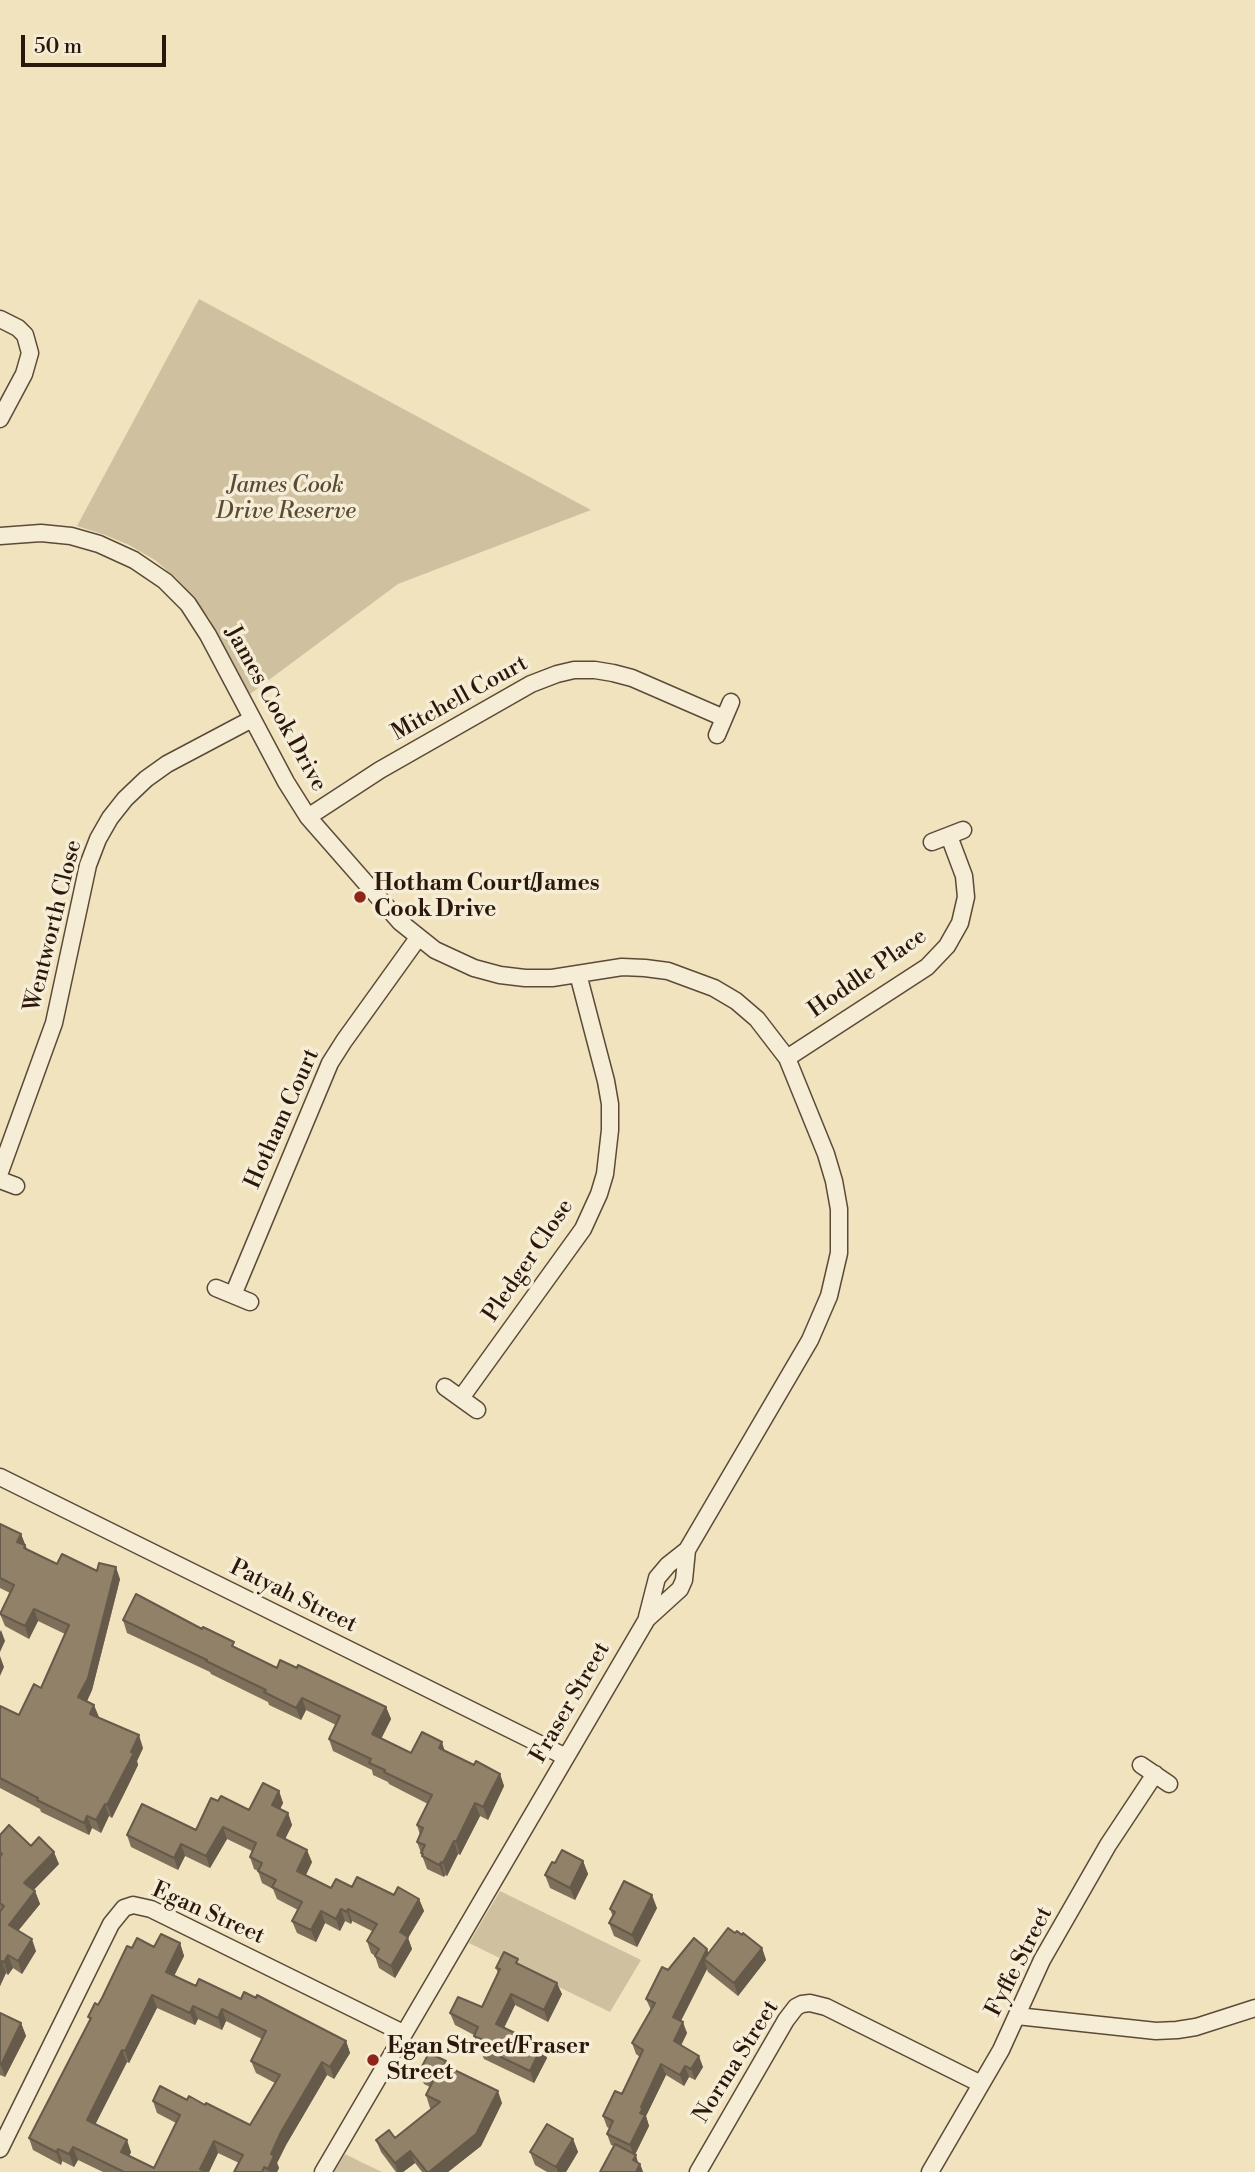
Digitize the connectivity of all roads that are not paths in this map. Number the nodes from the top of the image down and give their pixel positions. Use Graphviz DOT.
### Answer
graph roads {
  1 [pos="0,319"];
  2 [pos="0,419"];
  3 [pos="0,536"];
  4 [pos="732,702"];
  5 [pos="724,718"];
  6 [pos="252,719"];
  7 [pos="717,735"];
  8 [pos="308,817"];
  9 [pos="932,842"];
  10 [pos="418,938"];
  11 [pos="578,974"];
  12 [pos="787,1058"];
  13 [pos="0,1172"];
  14 [pos="0,1180"];
  15 [pos="16,1186"];
  16 [pos="838,1253"];
  17 [pos="216,1288"];
  18 [pos="233,1295"];
  19 [pos="250,1302"];
  20 [pos="445,1387"];
  21 [pos="461,1398"];
  22 [pos="477,1410"];
  23 [pos="0,1477"];
  24 [pos="687,1550"];
  25 [pos="647,1619"];
  26 [pos="566,1757"];
  27 [pos="1170,1784"];
  28 [pos="1255,2008"];
  29 [pos="1017,2015"];
  30 [pos="403,2033"];
  31 [pos="981,2084"];
  32 [pos="0,2149"];
  33 [pos="323,2172"];
  34 [pos="698,2172"];
  35 [pos="930,2172"];
  1 -- 2 [label="street"];
  3 -- 6 [label="street, James Cook Drive"];
  4 -- 5 [label="street"];
  5 -- 7 [label="street"];
  5 -- 8 [label="street, Mitchell Court"];
  6 -- 8 [label="street, James Cook Drive"];
  6 -- 13 [label="street, Wentworth Close"];
  8 -- 10 [label="street, James Cook Drive"];
  9 -- 12 [label="street, Hoddle Place"];
  10 -- 11 [label="street, James Cook Drive"];
  10 -- 18 [label="street, Hotham Court"];
  11 -- 12 [label="street, James Cook Drive"];
  11 -- 21 [label="street, Pledger Close"];
  12 -- 16 [label="street, James Cook Drive"];
  14 -- 15 [label="street"];
  16 -- 24 [label="street, Fraser Street"];
  17 -- 18 [label="street"];
  18 -- 19 [label="street"];
  20 -- 21 [label="street"];
  21 -- 22 [label="street"];
  23 -- 26 [label="street, Patyah Street"];
  24 -- 25 [label="street"];
  24 -- 25 [label="street, Fraser Street"];
  25 -- 26 [label="street, Fraser Street"];
  26 -- 30 [label="street, Fraser Street"];
  27 -- 29 [label="street, Fyffe Street"];
  28 -- 29 [label="street"];
  29 -- 31 [label="street, Fyffe Street"];
  30 -- 32 [label="street, Egan Street"];
  30 -- 33 [label="street, Fraser Street"];
  31 -- 34 [label="street, Norma Street"];
  31 -- 35 [label="street, Fyffe Street"];
}
